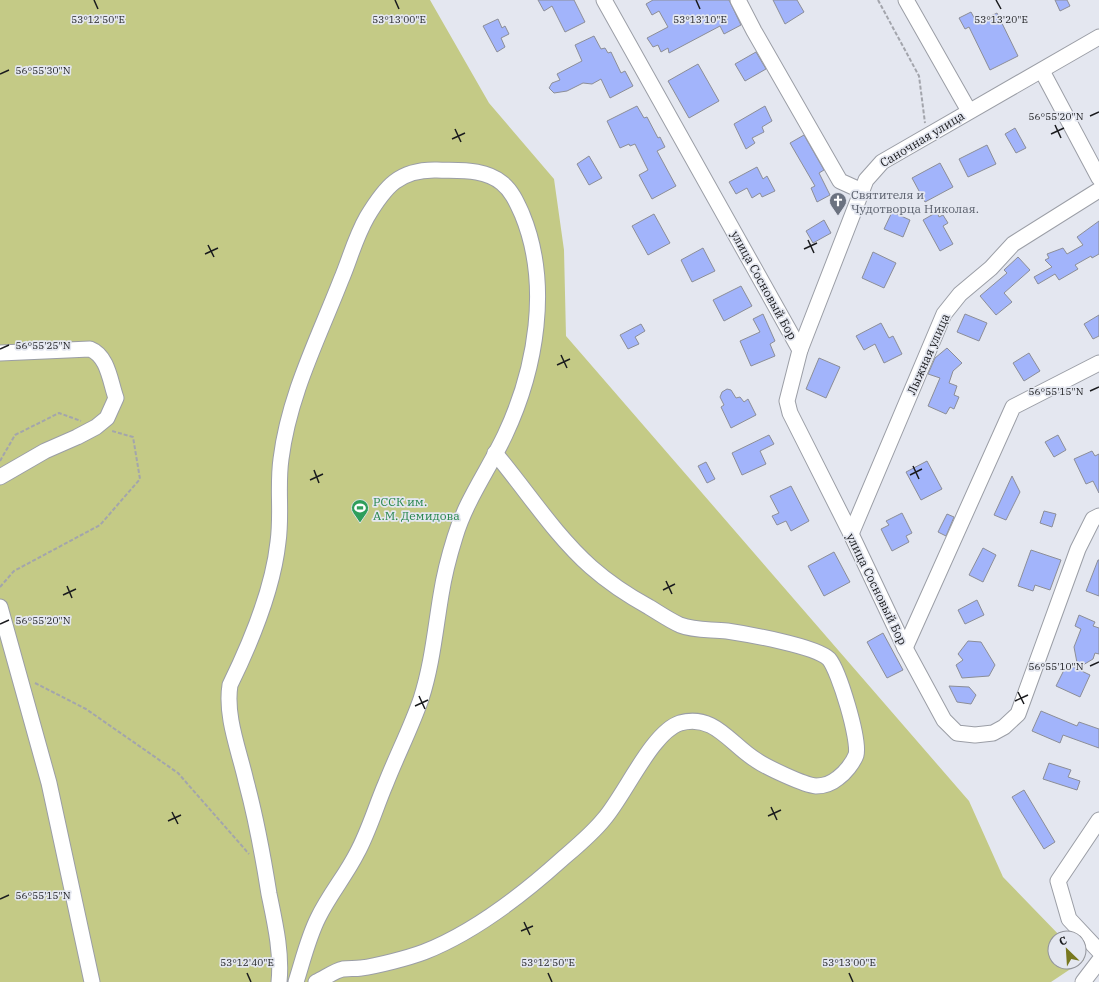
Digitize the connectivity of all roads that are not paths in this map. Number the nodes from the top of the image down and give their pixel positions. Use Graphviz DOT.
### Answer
graph roads {
  1 [pos="604,0"];
  2 [pos="738,0"];
  3 [pos="906,0"];
  4 [pos="1099,37"];
  5 [pos="1042,71"];
  6 [pos="969,111"];
  7 [pos="1099,178"];
  8 [pos="1099,190"];
  9 [pos="862,191"];
  10 [pos="800,350"];
  11 [pos="0,353"];
  12 [pos="1099,363"];
  13 [pos="495,453"];
  14 [pos="0,477"];
  15 [pos="1099,516"];
  16 [pos="851,534"];
  17 [pos="0,607"];
  18 [pos="905,648"];
  19 [pos="1099,820"];
  20 [pos="1099,951"];
  21 [pos="1099,961"];
  22 [pos="280,975"];
  23 [pos="92,982"];
  24 [pos="274,982"];
  25 [pos="296,982"];
  26 [pos="316,982"];
  27 [pos="1083,982"];
  1 -- 10 [label="street, улица Сосновый Бор"];
  2 -- 9 [label="street"];
  3 -- 6 [label="street"];
  4 -- 5 [label="street, Саночная улица"];
  5 -- 6 [label="street, Саночная улица"];
  5 -- 7 [label="street"];
  6 -- 9 [label="street, Саночная улица"];
  8 -- 16 [label="street, Лыжная улица"];
  9 -- 10 [label="street, Саночная улица"];
  10 -- 16 [label="street, улица Сосновый Бор"];
  11 -- 14 [label="street"];
  12 -- 18 [label="street"];
  13 -- 22 [label="street"];
  13 -- 25 [label="street"];
  13 -- 26 [label="street"];
  15 -- 18 [label="street, улица Сосновый Бор"];
  16 -- 18 [label="street, улица Сосновый Бор"];
  17 -- 23 [label="street"];
  19 -- 20 [label="street"];
  21 -- 27 [label="street"];
  22 -- 24 [label="street"];
}
